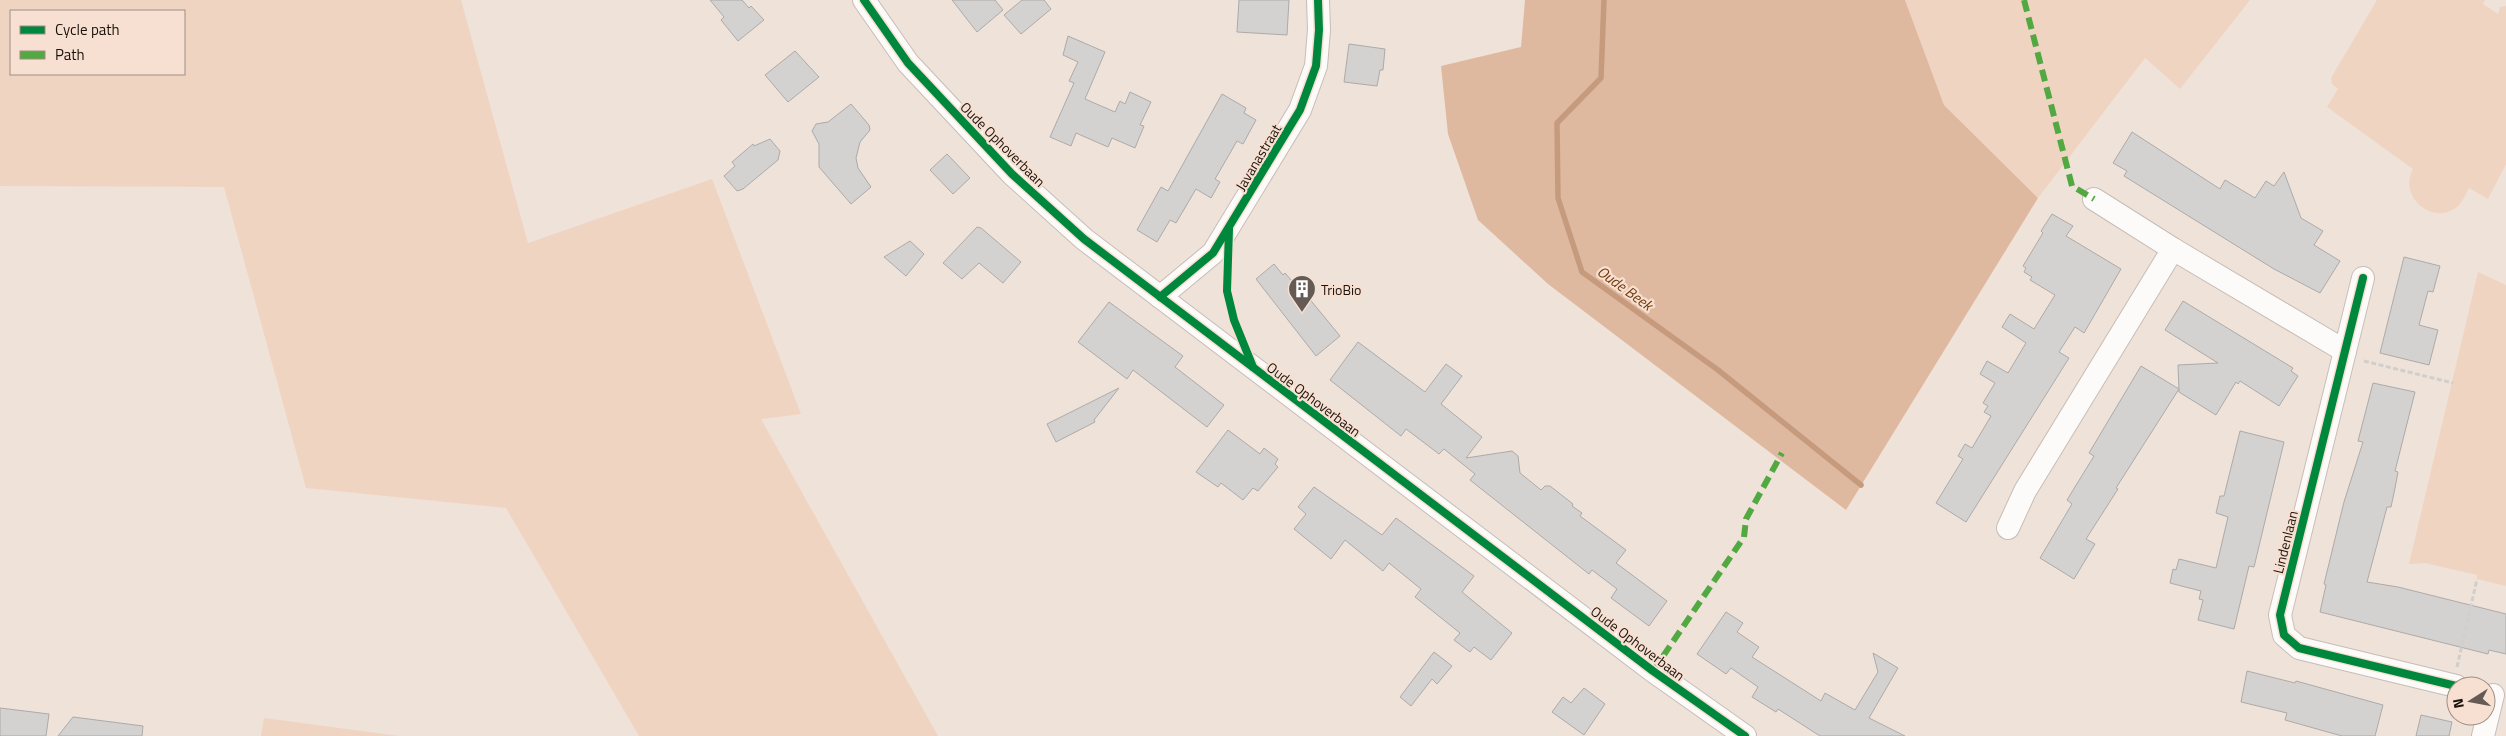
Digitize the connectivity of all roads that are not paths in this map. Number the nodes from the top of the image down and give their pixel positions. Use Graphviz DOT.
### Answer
graph roads {
  1 [pos="864,0"];
  2 [pos="1318,0"];
  3 [pos="2094,199"];
  4 [pos="2173,249"];
  5 [pos="2363,278"];
  6 [pos="1160,297"];
  7 [pos="2345,351"];
  8 [pos="2008,528"];
  9 [pos="2446,684"];
  10 [pos="1745,736"];
  1 -- 6 [label="street, Oude Ophoverbaan"];
  2 -- 6 [label="street, Javanastraat"];
  3 -- 4 [label="street"];
  4 -- 7 [label="street"];
  4 -- 8 [label="street"];
  5 -- 7 [label="street, Lindenlaan"];
  6 -- 10 [label="street, Oude Ophoverbaan"];
  7 -- 9 [label="street, Lindenlaan"];
}
